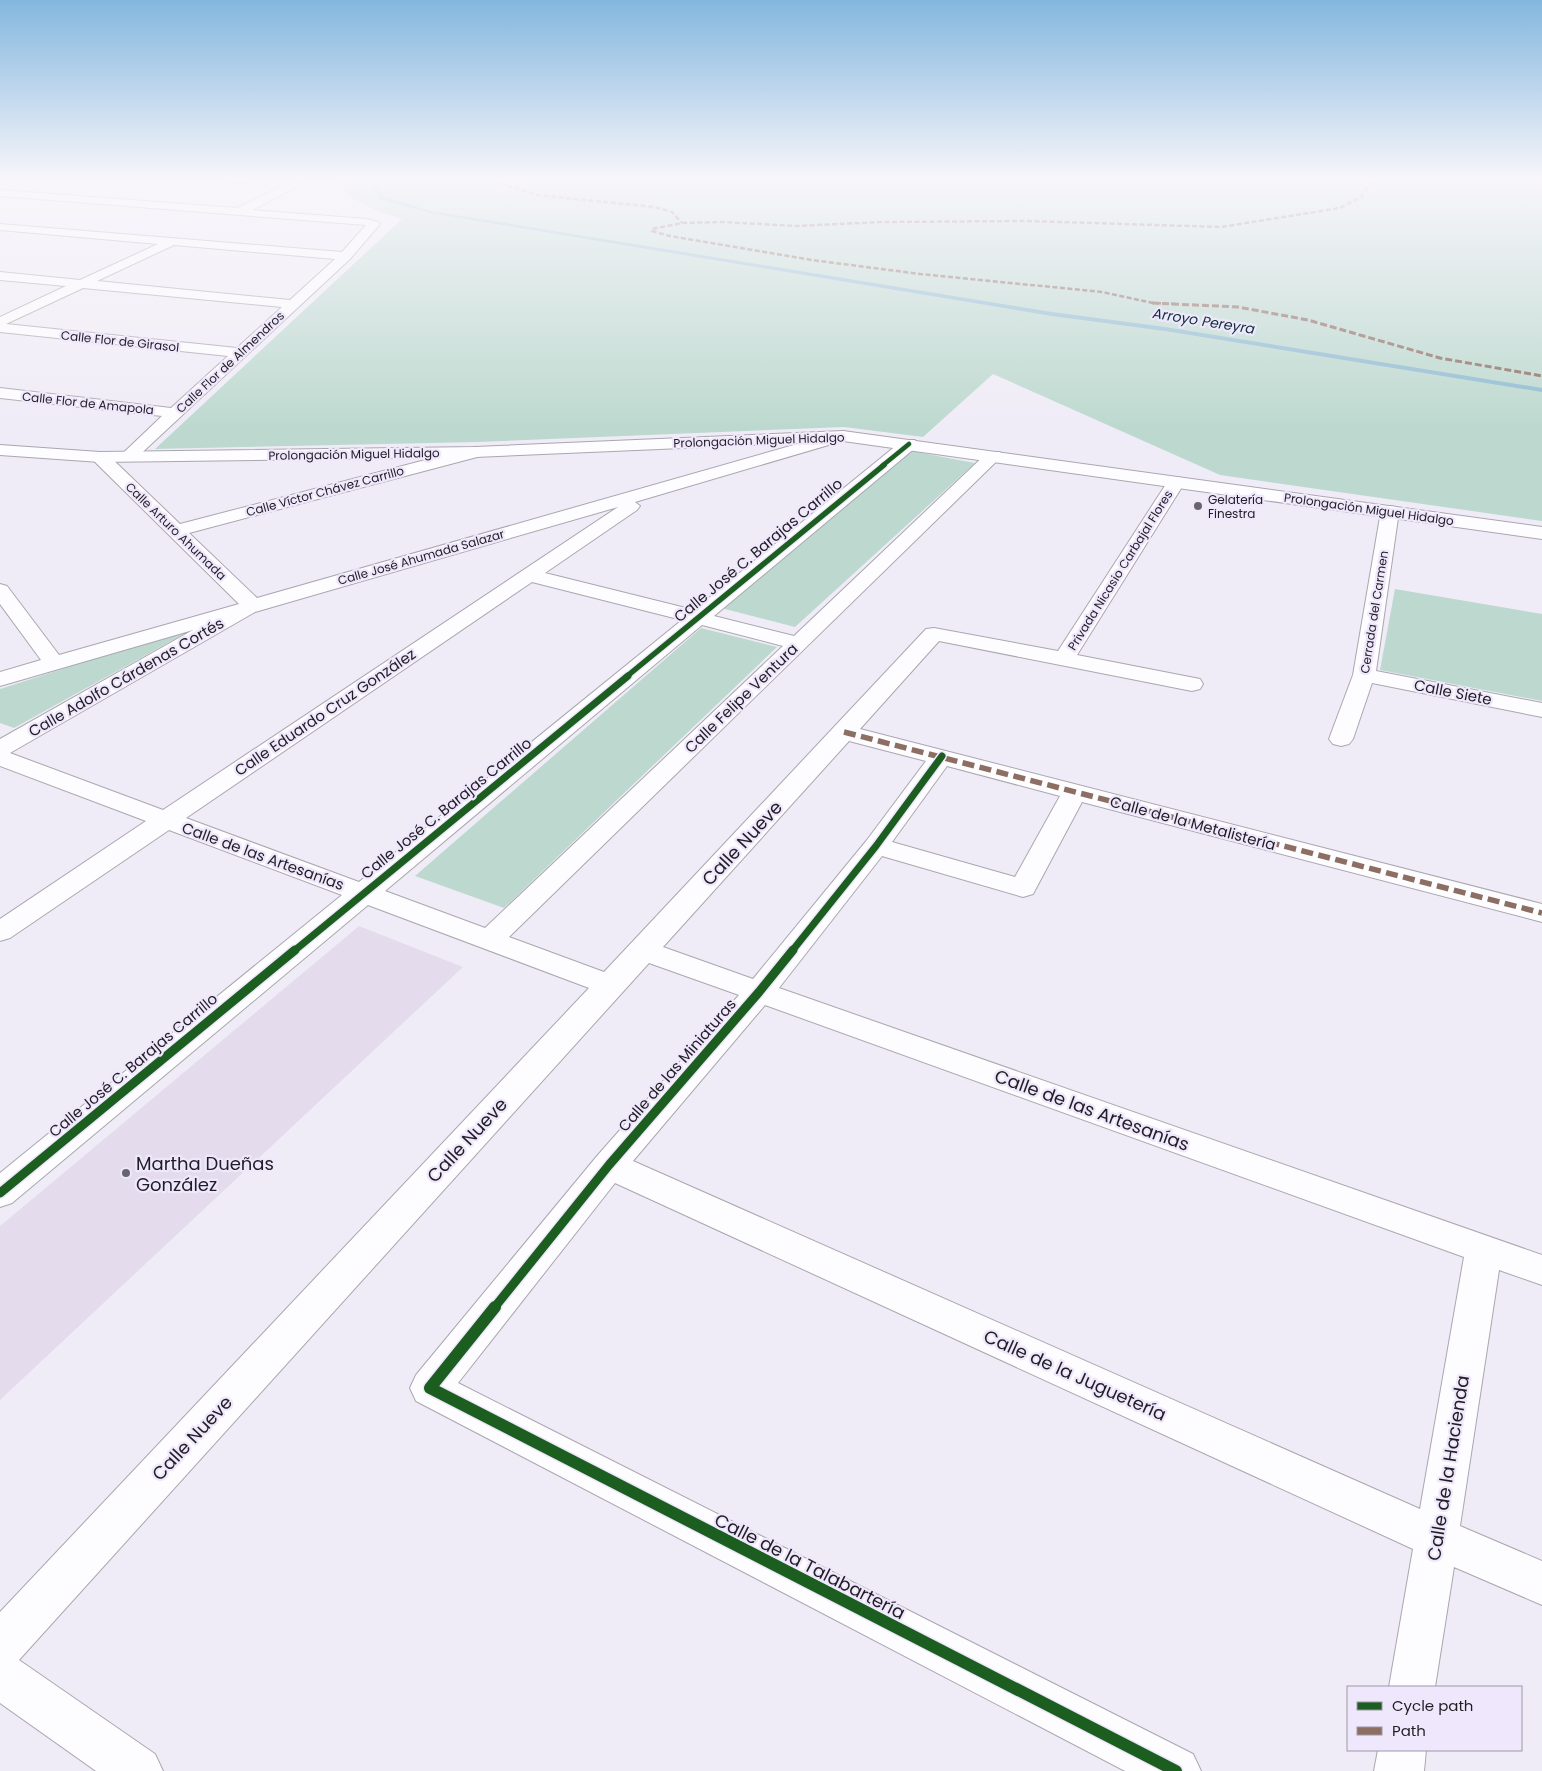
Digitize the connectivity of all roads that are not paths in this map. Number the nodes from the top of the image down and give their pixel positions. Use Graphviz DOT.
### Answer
graph roads {
  1 [pos="129,262"];
  2 [pos="339,262"];
  3 [pos="0,276"];
  4 [pos="81,284"];
  5 [pos="292,304"];
  6 [pos="0,322"];
  7 [pos="0,328"];
  8 [pos="240,353"];
  9 [pos="0,393"];
  10 [pos="176,413"];
  11 [pos="843,436"];
  12 [pos="909,444"];
  13 [pos="0,450"];
  14 [pos="475,452"];
  15 [pos="994,456"];
  16 [pos="100,457"];
  17 [pos="127,457"];
  18 [pos="1176,482"];
  19 [pos="651,492"];
  20 [pos="1390,511"];
  21 [pos="176,531"];
  22 [pos="1542,533"];
  23 [pos="528,575"];
  24 [pos="0,590"];
  25 [pos="252,605"];
  26 [pos="699,617"];
  27 [pos="934,634"];
  28 [pos="798,643"];
  29 [pos="1064,659"];
  30 [pos="54,663"];
  31 [pos="1364,674"];
  32 [pos="0,679"];
  33 [pos="1192,684"];
  34 [pos="1542,710"];
  35 [pos="844,732"];
  36 [pos="1340,739"];
  37 [pos="0,750"];
  38 [pos="942,756"];
  39 [pos="0,758"];
  40 [pos="1075,792"];
  41 [pos="166,820"];
  42 [pos="876,846"];
  43 [pos="364,893"];
  44 [pos="1542,913"];
  45 [pos="0,932"];
  46 [pos="489,940"];
  47 [pos="642,950"];
  48 [pos="610,985"];
  49 [pos="759,992"];
  50 [pos="609,1165"];
  51 [pos="0,1193"];
  52 [pos="1484,1250"];
  53 [pos="1542,1270"];
  54 [pos="430,1388"];
  55 [pos="1437,1538"];
  56 [pos="1542,1583"];
  57 [pos="0,1646"];
  58 [pos="0,1674"];
  59 [pos="1412,1686"];
  60 [pos="1402,1751"];
  61 [pos="138,1771"];
  62 [pos="1176,1771"];
  63 [pos="1398,1771"];
  1 -- 4 [label="street"];
  2 -- 5 [label="street, Calle Flor de Almendros"];
  3 -- 4 [label="street"];
  4 -- 5 [label="street"];
  4 -- 6 [label="street"];
  5 -- 8 [label="street, Calle Flor de Almendros"];
  7 -- 8 [label="street, Calle Flor de Girasol"];
  8 -- 10 [label="street, Calle Flor de Almendros"];
  9 -- 10 [label="street, Calle Flor de Amapola"];
  10 -- 17 [label="street, Calle Flor de Almendros"];
  11 -- 12 [label="street, Prolongación Miguel Hidalgo"];
  11 -- 14 [label="street, Prolongación Miguel Hidalgo"];
  11 -- 19 [label="street, Calle José Ahumada Salazar"];
  12 -- 15 [label="street, Prolongación Miguel Hidalgo"];
  12 -- 26 [label="street, Calle José C. Barajas Carrillo"];
  13 -- 16 [label="street, Prolongación Miguel Hidalgo"];
  14 -- 17 [label="street, Prolongación Miguel Hidalgo"];
  14 -- 21 [label="street, Calle Víctor Chávez Carrillo"];
  15 -- 18 [label="street, Prolongación Miguel Hidalgo"];
  15 -- 28 [label="street, Calle Felipe Ventura"];
  16 -- 17 [label="street, Prolongación Miguel Hidalgo"];
  16 -- 21 [label="street, Calle Arturo Ahumada"];
  18 -- 20 [label="street, Prolongación Miguel Hidalgo"];
  18 -- 29 [label="street, Privada Nicasio Carbajal Flores"];
  19 -- 23 [label="street, Calle Eduardo Cruz González"];
  19 -- 25 [label="street, Calle José Ahumada Salazar"];
  20 -- 22 [label="street, Prolongación Miguel Hidalgo"];
  20 -- 31 [label="street, Cerrada del Carmen"];
  21 -- 25 [label="street, Calle Arturo Ahumada"];
  23 -- 26 [label="street"];
  23 -- 41 [label="street, Calle Eduardo Cruz González"];
  24 -- 30 [label="street"];
  25 -- 30 [label="street, Calle José Ahumada Salazar"];
  25 -- 37 [label="street, Calle Adolfo Cárdenas Cortés"];
  26 -- 28 [label="street"];
  26 -- 43 [label="street, Calle José C. Barajas Carrillo"];
  27 -- 29 [label="street, Privada Nicasio Carbajal Flores"];
  27 -- 35 [label="street, Calle Nueve"];
  28 -- 46 [label="street, Calle Felipe Ventura"];
  29 -- 33 [label="street, Privada Nicasio Carbajal Flores"];
  30 -- 32 [label="street, Calle José Ahumada Salazar"];
  31 -- 34 [label="street, Calle Siete"];
  31 -- 36 [label="street, Cerrada del Carmen"];
  35 -- 38 [label="street, Calle de la Metalistería"];
  35 -- 47 [label="street, Calle Nueve"];
  38 -- 40 [label="street, Calle de la Metalistería"];
  38 -- 42 [label="street, Calle de las Miniaturas"];
  39 -- 41 [label="street, Calle de las Artesanías"];
  40 -- 42 [label="street"];
  40 -- 44 [label="street, Calle de la Metalistería"];
  41 -- 43 [label="street, Calle de las Artesanías"];
  41 -- 45 [label="street, Calle Eduardo Cruz González"];
  42 -- 49 [label="street, Calle de las Miniaturas"];
  43 -- 46 [label="street, Calle de las Artesanías"];
  43 -- 51 [label="street, Calle José C. Barajas Carrillo"];
  46 -- 48 [label="street, Calle de las Artesanías"];
  47 -- 48 [label="street, Calle Nueve"];
  47 -- 49 [label="street, Calle de las Artesanías"];
  48 -- 57 [label="street, Calle Nueve"];
  49 -- 50 [label="street, Calle de las Miniaturas"];
  49 -- 52 [label="street, Calle de las Artesanías"];
  50 -- 54 [label="street, Calle de las Miniaturas"];
  50 -- 55 [label="street, Calle de la Juguetería"];
  52 -- 53 [label="street, Calle de las Artesanías"];
  52 -- 55 [label="street, Calle de la Hacienda"];
  54 -- 62 [label="street, Calle de la Talabartería"];
  55 -- 56 [label="street, Calle de la Juguetería"];
  55 -- 59 [label="street, Calle de la Hacienda"];
  58 -- 61 [label="street"];
  60 -- 63 [label="street"];
}
